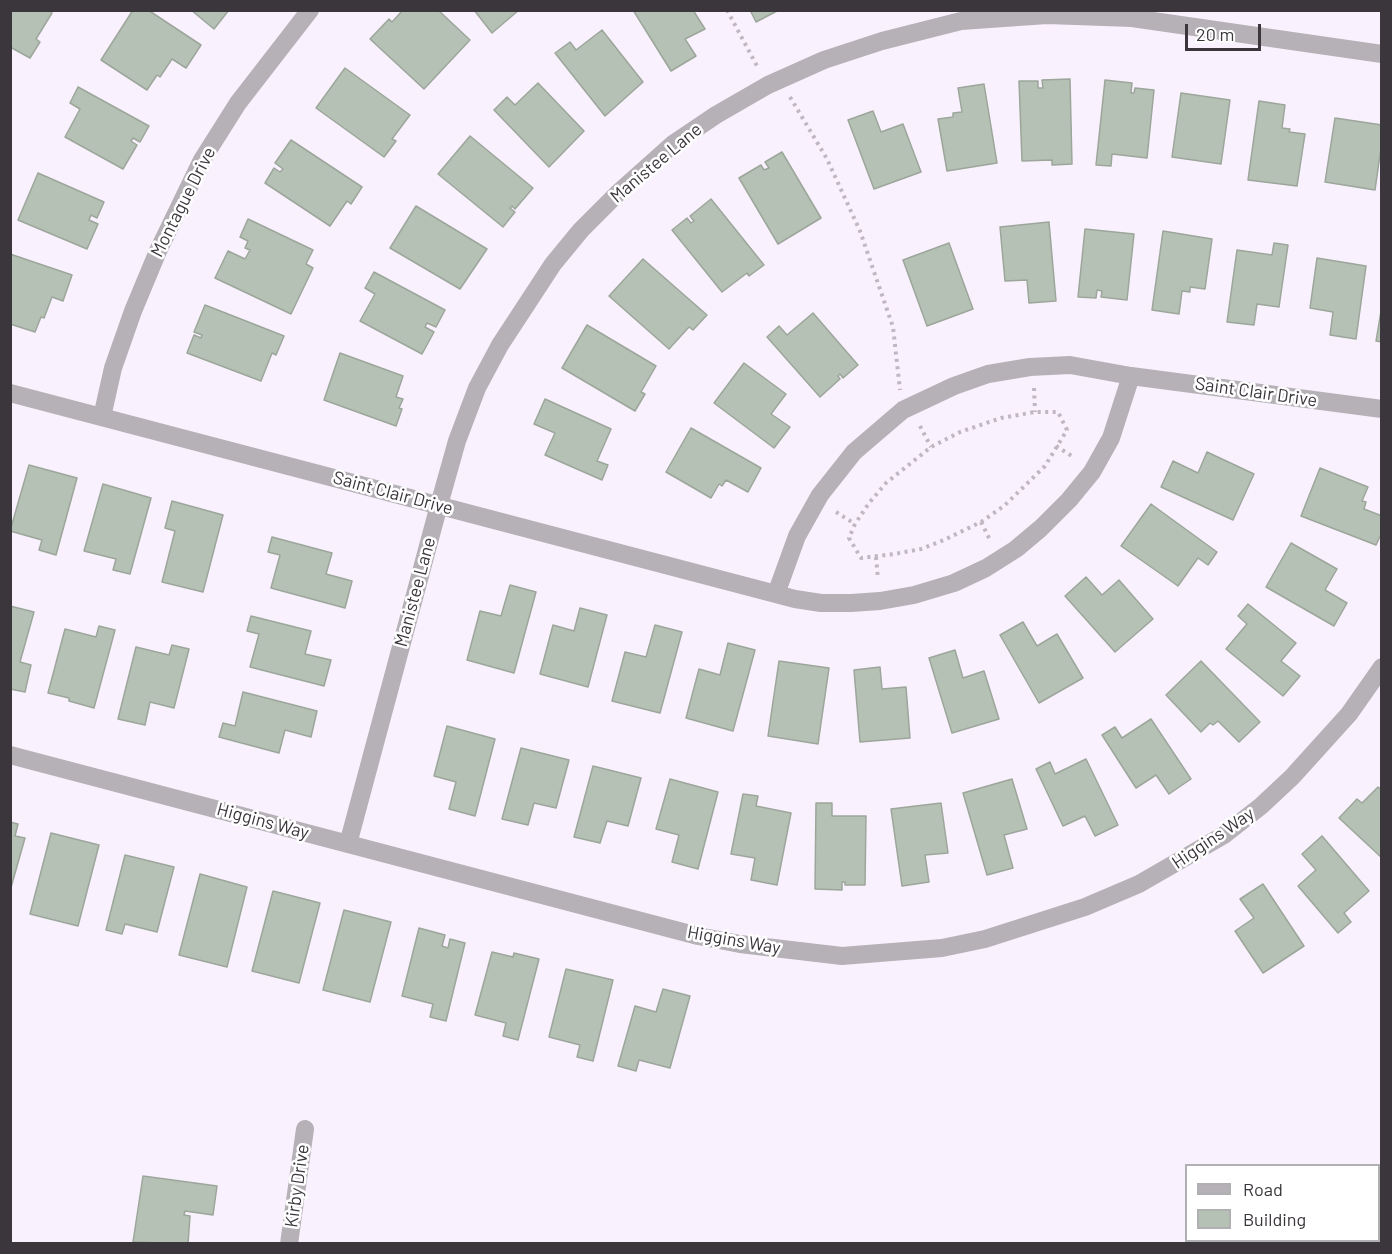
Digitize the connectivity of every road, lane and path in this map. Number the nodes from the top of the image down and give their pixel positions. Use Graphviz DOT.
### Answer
graph roads {
  1 [pos="310,10"];
  2 [pos="727,10"];
  3 [pos="1382,54"];
  4 [pos="774,82"];
  5 [pos="1131,376"];
  6 [pos="10,393"];
  7 [pos="1382,409"];
  8 [pos="903,410"];
  9 [pos="102,417"];
  10 [pos="817,501"];
  11 [pos="439,505"];
  12 [pos="855,524"];
  13 [pos="776,594"];
  14 [pos="1382,667"];
  15 [pos="10,755"];
  16 [pos="348,844"];
  17 [pos="305,1129"];
  18 [pos="290,1244"];
  1 -- 9 [label="street, Montague Drive"];
  2 -- 4 [label="path"];
  3 -- 4 [label="street, Manistee Lane"];
  4 -- 8 [label="path"];
  4 -- 11 [label="street, Manistee Lane"];
  5 -- 7 [label="street, Saint Clair Drive"];
  5 -- 8 [label="street, Saint Clair Drive"];
  5 -- 13 [label="street, Saint Clair Drive"];
  6 -- 9 [label="street, Saint Clair Drive"];
  8 -- 10 [label="street, Saint Clair Drive"];
  9 -- 11 [label="street, Saint Clair Drive"];
  10 -- 12 [label="path"];
  10 -- 13 [label="street, Saint Clair Drive"];
  11 -- 13 [label="street, Saint Clair Drive"];
  11 -- 16 [label="street, Manistee Lane"];
  12 -- 12 [label="path"];
  14 -- 16 [label="street, Higgins Way"];
  15 -- 16 [label="street, Higgins Way"];
  17 -- 18 [label="street, Kirby Drive"];
}
